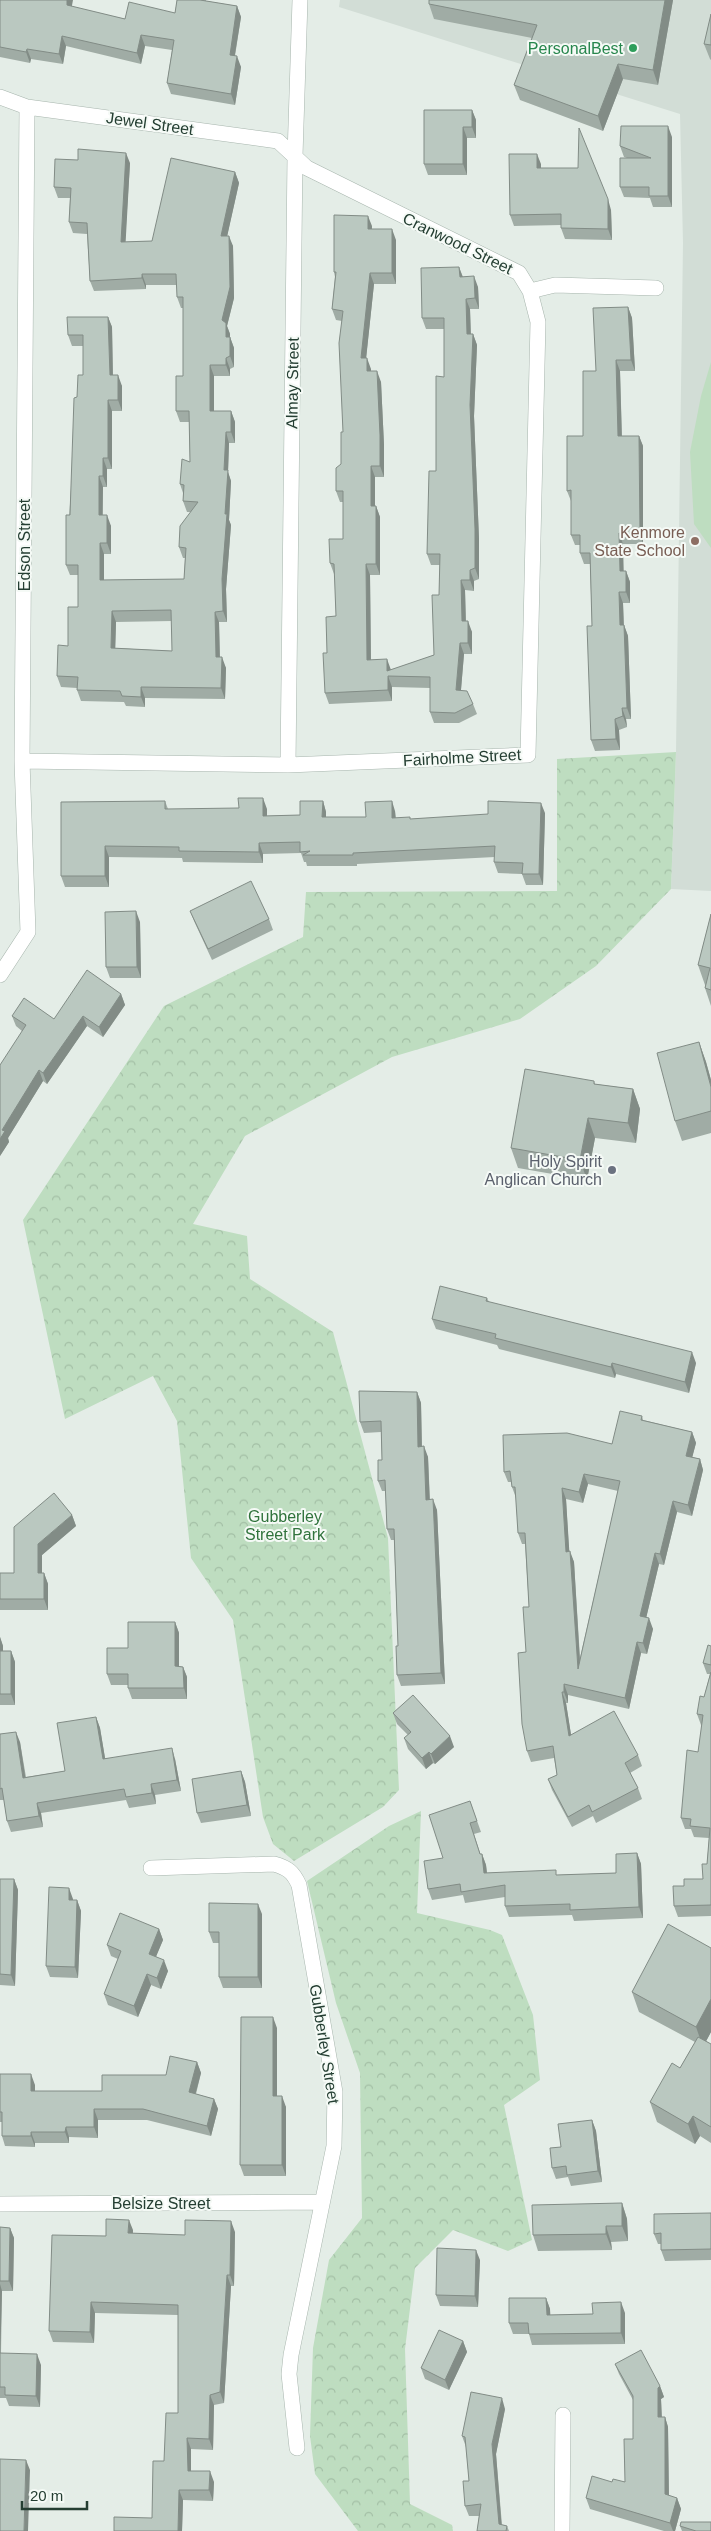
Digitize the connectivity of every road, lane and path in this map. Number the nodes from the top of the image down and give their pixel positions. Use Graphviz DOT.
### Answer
graph roads {
  1 [pos="300,0"];
  2 [pos="0,97"];
  3 [pos="27,107"];
  4 [pos="295,156"];
  5 [pos="656,288"];
  6 [pos="530,291"];
  7 [pos="22,762"];
  8 [pos="288,766"];
  9 [pos="0,975"];
  10 [pos="151,1868"];
  11 [pos="322,2202"];
  12 [pos="0,2204"];
  13 [pos="563,2416"];
  14 [pos="297,2448"];
  15 [pos="562,2531"];
  1 -- 4 [label="street, Almay Street"];
  2 -- 3 [label="street, Jewel Street"];
  3 -- 4 [label="street, Jewel Street"];
  3 -- 7 [label="street, Edson Street"];
  4 -- 6 [label="street, Cranwood Street"];
  4 -- 8 [label="street, Almay Street"];
  5 -- 6 [label="street"];
  6 -- 8 [label="street, Fairholme Street"];
  7 -- 8 [label="street, Fairholme Street"];
  7 -- 9 [label="street, Edson Street"];
  10 -- 11 [label="street, Gubberley Street"];
  11 -- 12 [label="street, Belsize Street"];
  11 -- 14 [label="street, Gubberley Street"];
  13 -- 15 [label="street"];
}
